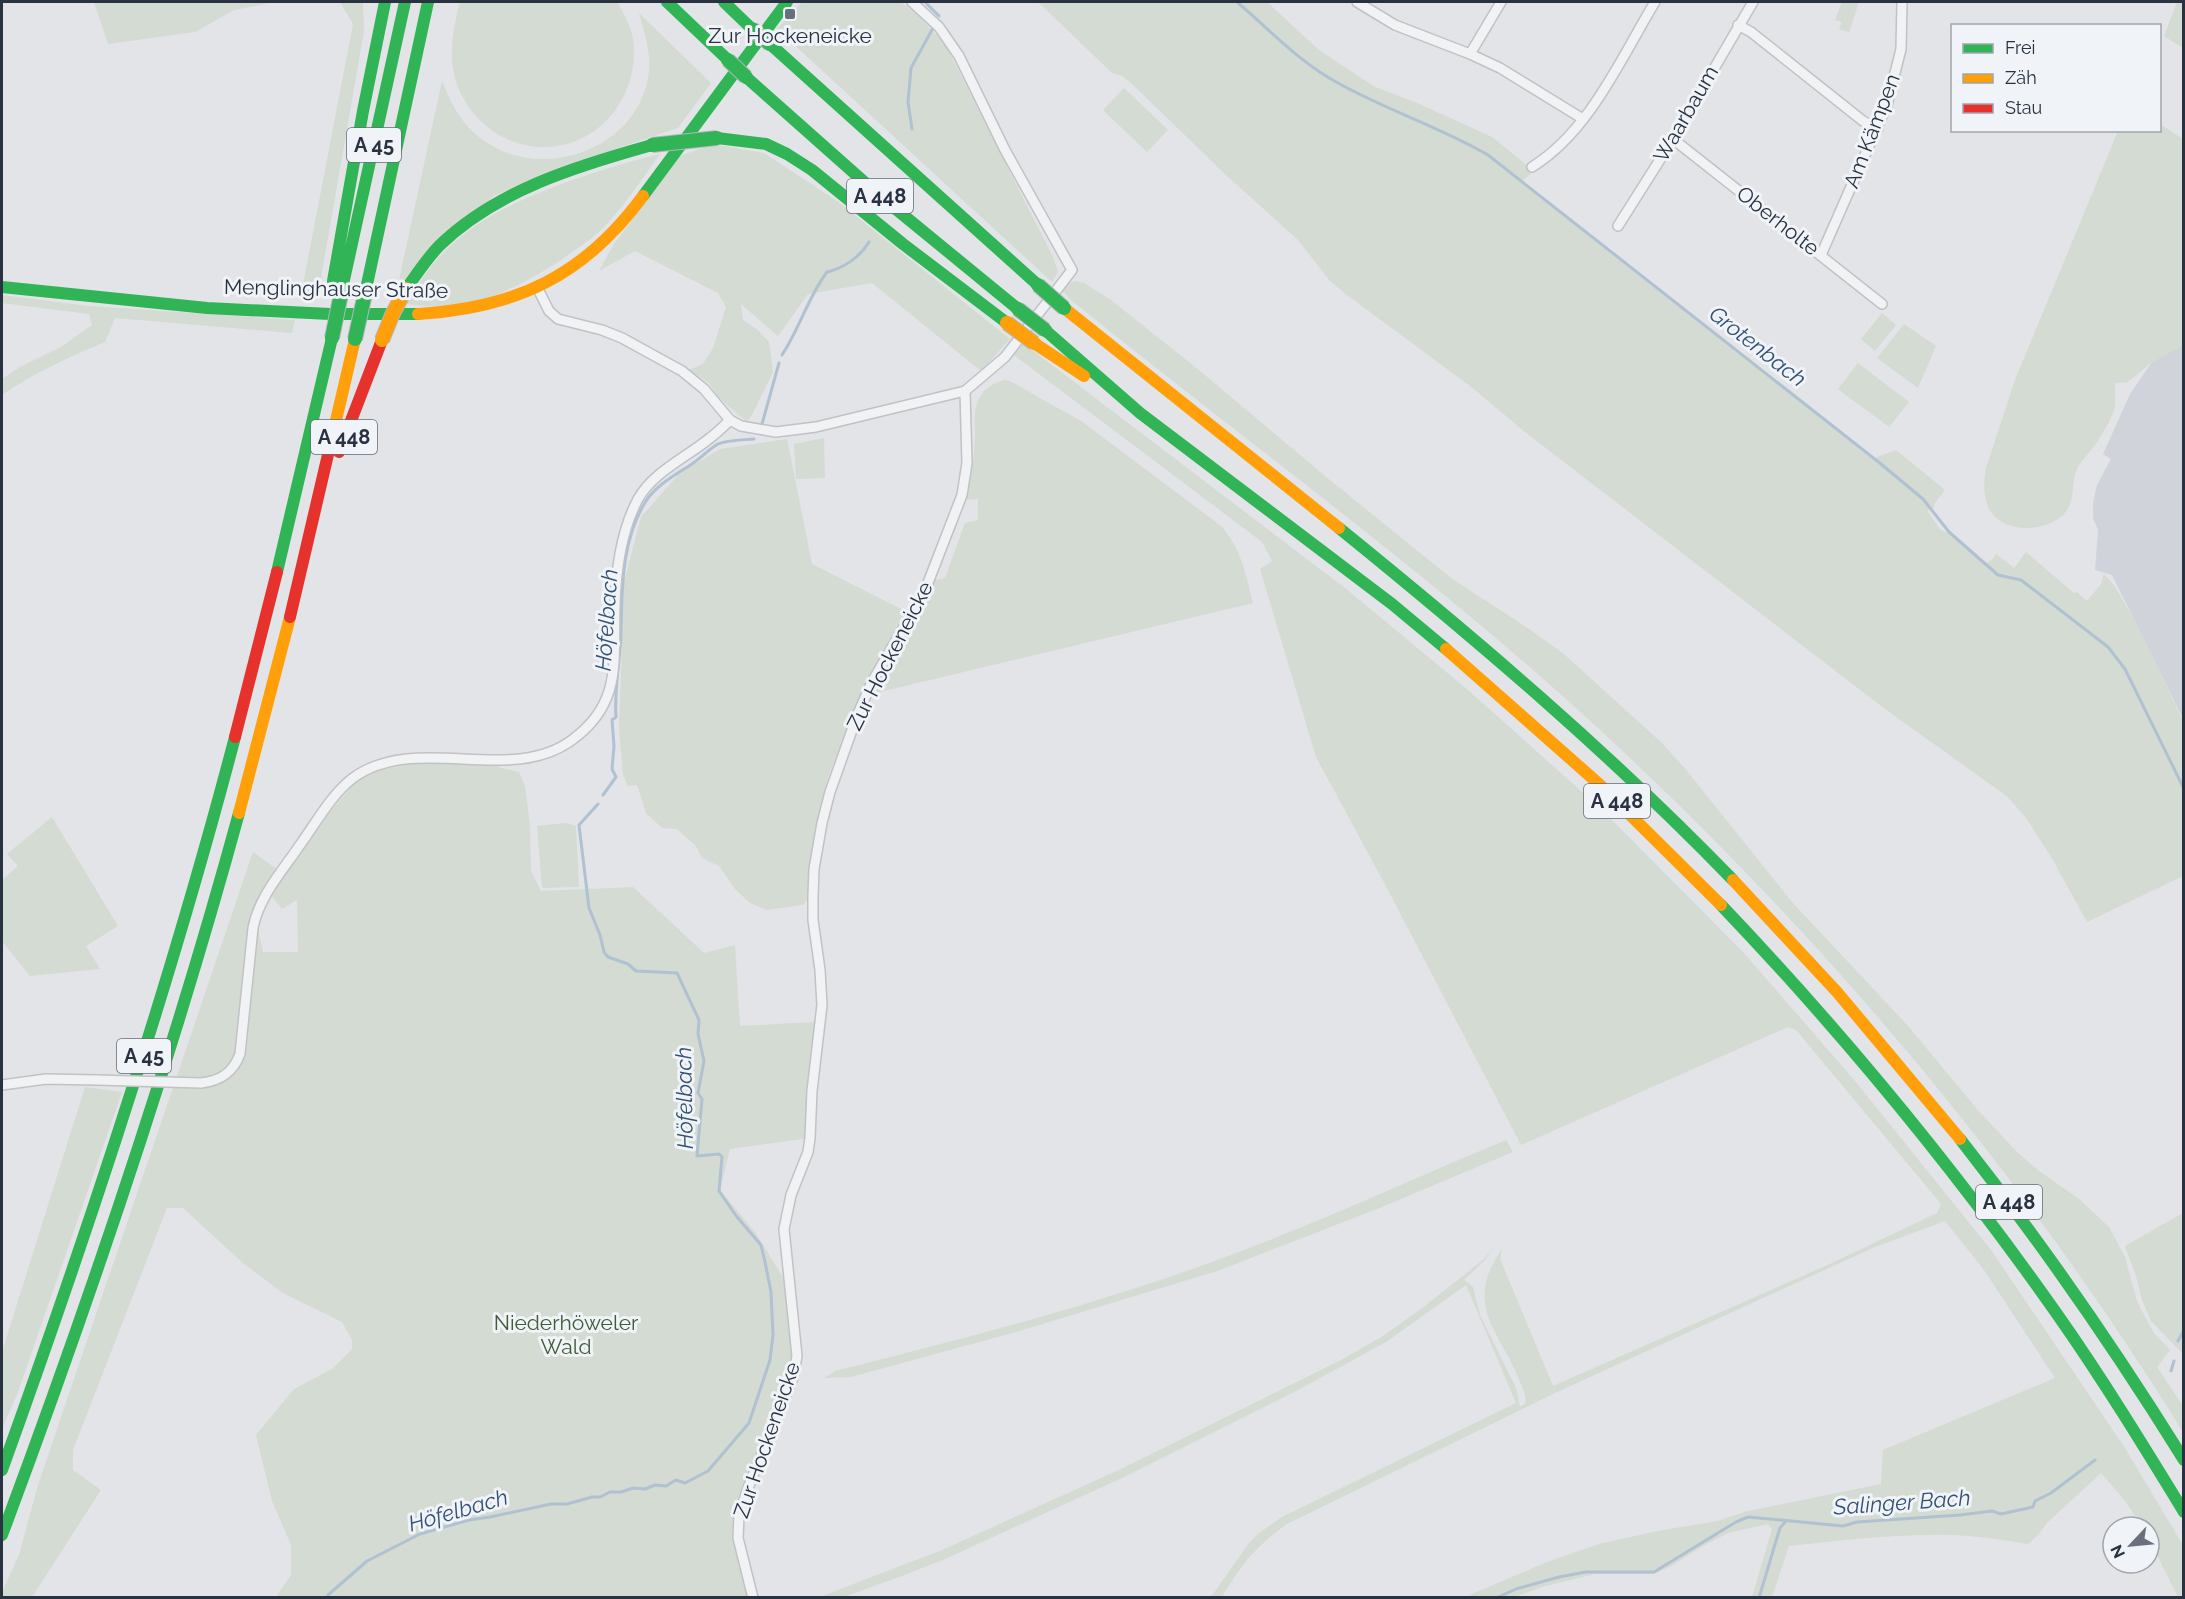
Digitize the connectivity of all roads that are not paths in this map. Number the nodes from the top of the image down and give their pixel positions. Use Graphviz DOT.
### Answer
graph roads {
  1 [pos="385,2"];
  2 [pos="405,2"];
  3 [pos="428,2"];
  4 [pos="667,2"];
  5 [pos="724,2"];
  6 [pos="738,2"];
  7 [pos="787,2"];
  8 [pos="912,2"];
  9 [pos="1357,2"];
  10 [pos="1501,2"];
  11 [pos="1655,2"];
  12 [pos="1753,2"];
  13 [pos="1902,2"];
  14 [pos="1373,6"];
  15 [pos="1738,25"];
  16 [pos="754,26"];
  17 [pos="1470,54"];
  18 [pos="1583,119"];
  19 [pos="1878,129"];
  20 [pos="1673,139"];
  21 [pos="1532,167"];
  22 [pos="1618,226"];
  23 [pos="1821,255"];
  24 [pos="2,287"];
  25 [pos="537,287"];
  26 [pos="337,289"];
  27 [pos="1882,304"];
  28 [pos="965,391"];
  29 [pos="1140,413"];
  30 [pos="730,420"];
  31 [pos="311,536"];
  32 [pos="2,1085"];
  33 [pos="2184,1460"];
  34 [pos="2,1470"];
  35 [pos="2184,1512"];
  36 [pos="2,1535"];
  37 [pos="753,1598"];
  1 -- 26 [label="main road"];
  2 -- 26 [label="main road, A 45"];
  3 -- 31 [label="main road, A 45, bridge"];
  4 -- 29 [label="main road, A 448, bridge"];
  5 -- 16 [label="main road, A 448"];
  6 -- 16 [label="main road"];
  7 -- 25 [label="main road, Menglinghauser Straße"];
  8 -- 28 [label="street"];
  9 -- 14 [label="street"];
  10 -- 17 [label="street"];
  11 -- 18 [label="street"];
  12 -- 15 [label="street, Waarbaum"];
  13 -- 19 [label="street, Am Kämpen"];
  14 -- 17 [label="street"];
  15 -- 19 [label="street"];
  15 -- 20 [label="street, Waarbaum"];
  16 -- 33 [label="main road, A 448, bridge"];
  17 -- 18 [label="street"];
  18 -- 21 [label="street"];
  19 -- 23 [label="street, Am Kämpen"];
  20 -- 22 [label="street, Waarbaum"];
  20 -- 23 [label="street, Oberholte"];
  23 -- 27 [label="street, Oberholte"];
  24 -- 25 [label="main road, Menglinghauser Straße"];
  25 -- 30 [label="street"];
  26 -- 34 [label="main road, A 45, bridge"];
  28 -- 30 [label="street"];
  28 -- 37 [label="street, Zur Hockeneicke"];
  29 -- 31 [label="main road, A 448, bridge"];
  29 -- 35 [label="main road, A 448"];
  30 -- 32 [label="street, bridge"];
  31 -- 36 [label="main road, A 45"];
}
